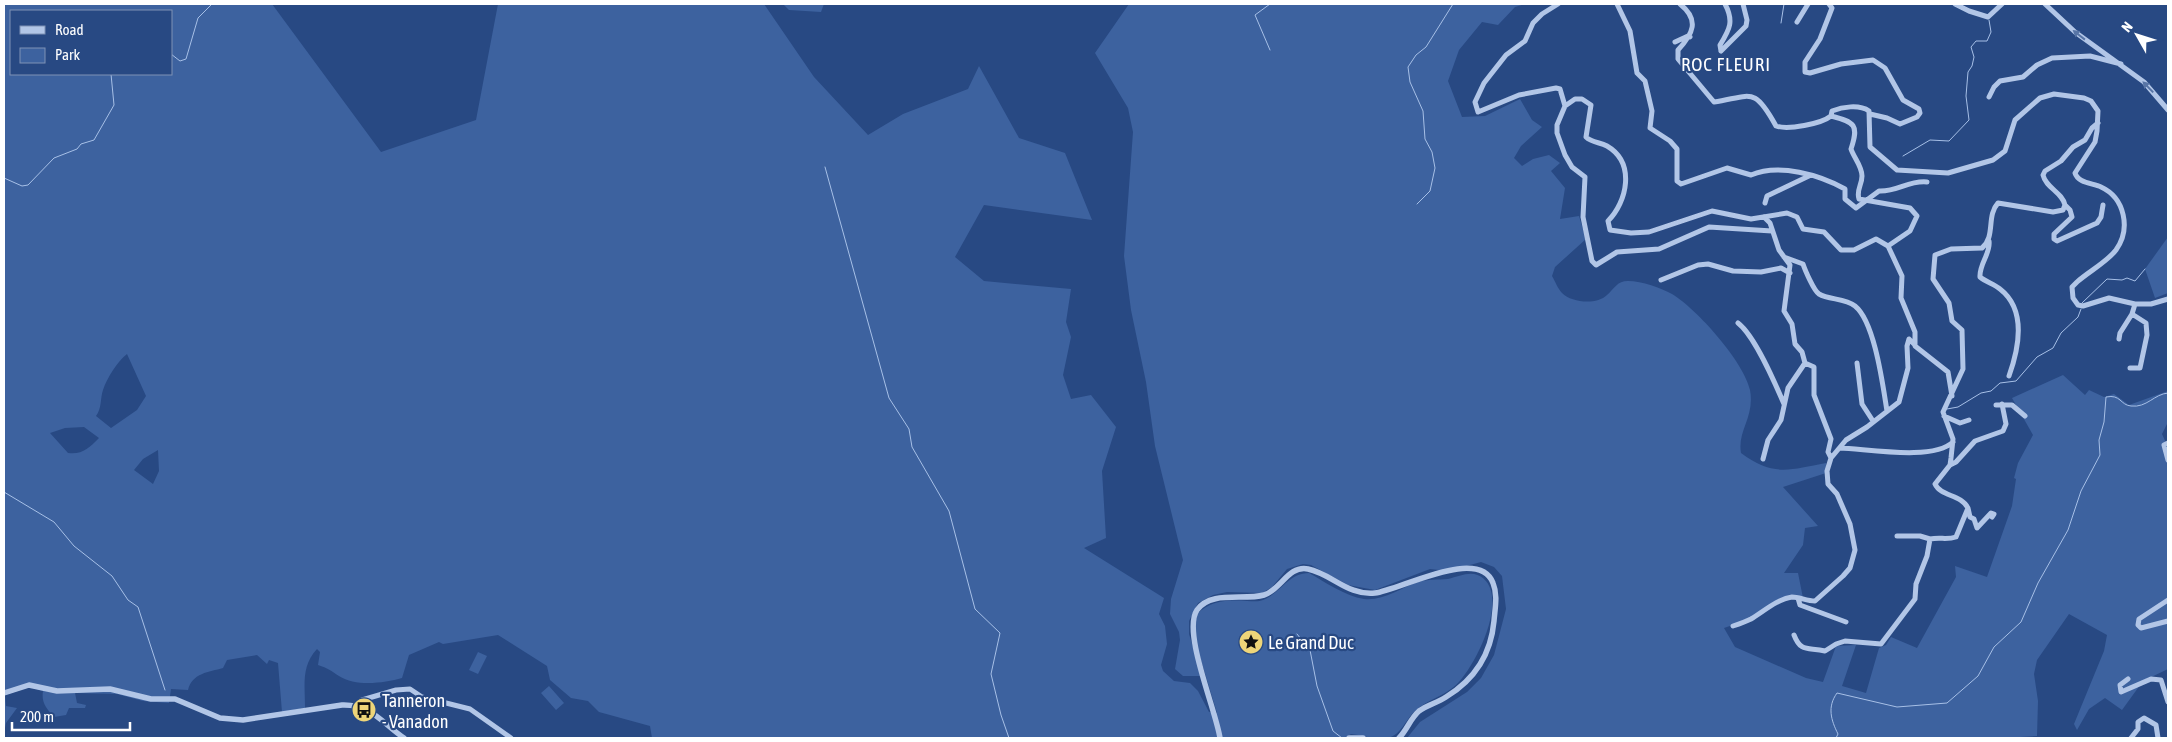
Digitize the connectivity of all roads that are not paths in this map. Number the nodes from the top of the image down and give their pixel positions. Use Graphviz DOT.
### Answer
graph roads {
  1 [pos="1558,4"];
  2 [pos="1617,4"];
  3 [pos="1680,4"];
  4 [pos="1725,4"];
  5 [pos="1743,4"];
  6 [pos="1808,4"];
  7 [pos="1829,4"];
  8 [pos="1955,4"];
  9 [pos="2002,4"];
  10 [pos="2045,4"];
  11 [pos="1797,22"];
  12 [pos="1690,37"];
  13 [pos="1675,42"];
  14 [pos="2121,64"];
  15 [pos="1989,97"];
  16 [pos="1565,106"];
  17 [pos="2168,110"];
  18 [pos="1870,114"];
  19 [pos="1832,116"];
  20 [pos="2098,123"];
  21 [pos="1811,174"];
  22 [pos="1927,182"];
  23 [pos="1864,201"];
  24 [pos="1765,203"];
  25 [pos="2065,205"];
  26 [pos="2103,205"];
  27 [pos="1764,217"];
  28 [pos="1772,231"];
  29 [pos="1989,241"];
  30 [pos="1888,246"];
  31 [pos="1784,257"];
  32 [pos="1790,273"];
  33 [pos="1661,280"];
  34 [pos="2168,299"];
  35 [pos="2135,304"];
  36 [pos="2132,314"];
  37 [pos="1738,323"];
  38 [pos="2119,339"];
  39 [pos="1915,346"];
  40 [pos="1805,362"];
  41 [pos="1857,363"];
  42 [pos="2130,368"];
  43 [pos="2009,376"];
  44 [pos="1952,396"];
  45 [pos="2002,404"];
  46 [pos="1784,405"];
  47 [pos="1996,405"];
  48 [pos="1887,411"];
  49 [pos="1944,416"];
  50 [pos="2025,416"];
  51 [pos="1969,420"];
  52 [pos="1874,421"];
  53 [pos="1953,442"];
  54 [pos="2168,443"];
  55 [pos="1840,448"];
  56 [pos="1831,458"];
  57 [pos="1763,459"];
  58 [pos="2168,460"];
  59 [pos="1950,465"];
  60 [pos="1968,508"];
  61 [pos="1992,517"];
  62 [pos="1897,536"];
  63 [pos="1930,539"];
  64 [pos="1798,598"];
  65 [pos="2168,600"];
  66 [pos="2168,621"];
  67 [pos="1846,622"];
  68 [pos="1733,626"];
  69 [pos="1794,635"];
  70 [pos="2128,679"];
  71 [pos="4,693"];
  72 [pos="2168,702"];
  73 [pos="356,705"];
  74 [pos="404,738"];
  75 [pos="511,738"];
  76 [pos="1220,738"];
  77 [pos="1349,738"];
  78 [pos="1363,738"];
  79 [pos="1399,738"];
  80 [pos="2131,738"];
  81 [pos="2158,738"];
  1 -- 16 [label="street"];
  2 -- 21 [label="street"];
  3 -- 12 [label="street"];
  4 -- 5 [label="street"];
  6 -- 11 [label="street"];
  7 -- 18 [label="street"];
  8 -- 9 [label="street"];
  14 -- 10 [label="street, one-way"];
  12 -- 13 [label="street"];
  12 -- 19 [label="street"];
  14 -- 15 [label="street"];
  17 -- 14 [label="street, one-way"];
  16 -- 27 [label="street"];
  16 -- 28 [label="street"];
  18 -- 19 [label="street"];
  18 -- 20 [label="street"];
  19 -- 23 [label="street"];
  20 -- 25 [label="street"];
  20 -- 35 [label="street"];
  21 -- 23 [label="street"];
  21 -- 24 [label="street"];
  22 -- 23 [label="street"];
  23 -- 30 [label="street"];
  25 -- 26 [label="street"];
  25 -- 29 [label="street"];
  27 -- 28 [label="street"];
  27 -- 30 [label="street"];
  28 -- 31 [label="street"];
  29 -- 43 [label="street"];
  29 -- 44 [label="street"];
  30 -- 39 [label="street"];
  31 -- 32 [label="street"];
  31 -- 48 [label="street"];
  32 -- 33 [label="street"];
  32 -- 40 [label="street"];
  34 -- 35 [label="street"];
  35 -- 36 [label="street"];
  36 -- 38 [label="street"];
  36 -- 42 [label="street"];
  37 -- 46 [label="street"];
  39 -- 44 [label="street"];
  39 -- 48 [label="street"];
  40 -- 46 [label="street"];
  40 -- 56 [label="street"];
  41 -- 52 [label="street"];
  44 -- 49 [label="street"];
  45 -- 47 [label="street"];
  45 -- 50 [label="street"];
  45 -- 59 [label="street"];
  46 -- 57 [label="street"];
  48 -- 52 [label="street"];
  49 -- 51 [label="street"];
  49 -- 53 [label="street"];
  52 -- 55 [label="street"];
  53 -- 55 [label="street"];
  53 -- 59 [label="street"];
  54 -- 58 [label="street"];
  55 -- 56 [label="street"];
  56 -- 64 [label="street"];
  59 -- 60 [label="street"];
  60 -- 61 [label="street"];
  60 -- 63 [label="street"];
  62 -- 63 [label="street"];
  63 -- 69 [label="street"];
  64 -- 67 [label="street"];
  64 -- 68 [label="street"];
  65 -- 66 [label="street"];
  70 -- 72 [label="street"];
  71 -- 73 [label="street"];
  73 -- 74 [label="street"];
  73 -- 75 [label="street"];
  76 -- 79 [label="street"];
  77 -- 78 [label="street"];
  80 -- 81 [label="street"];
}
